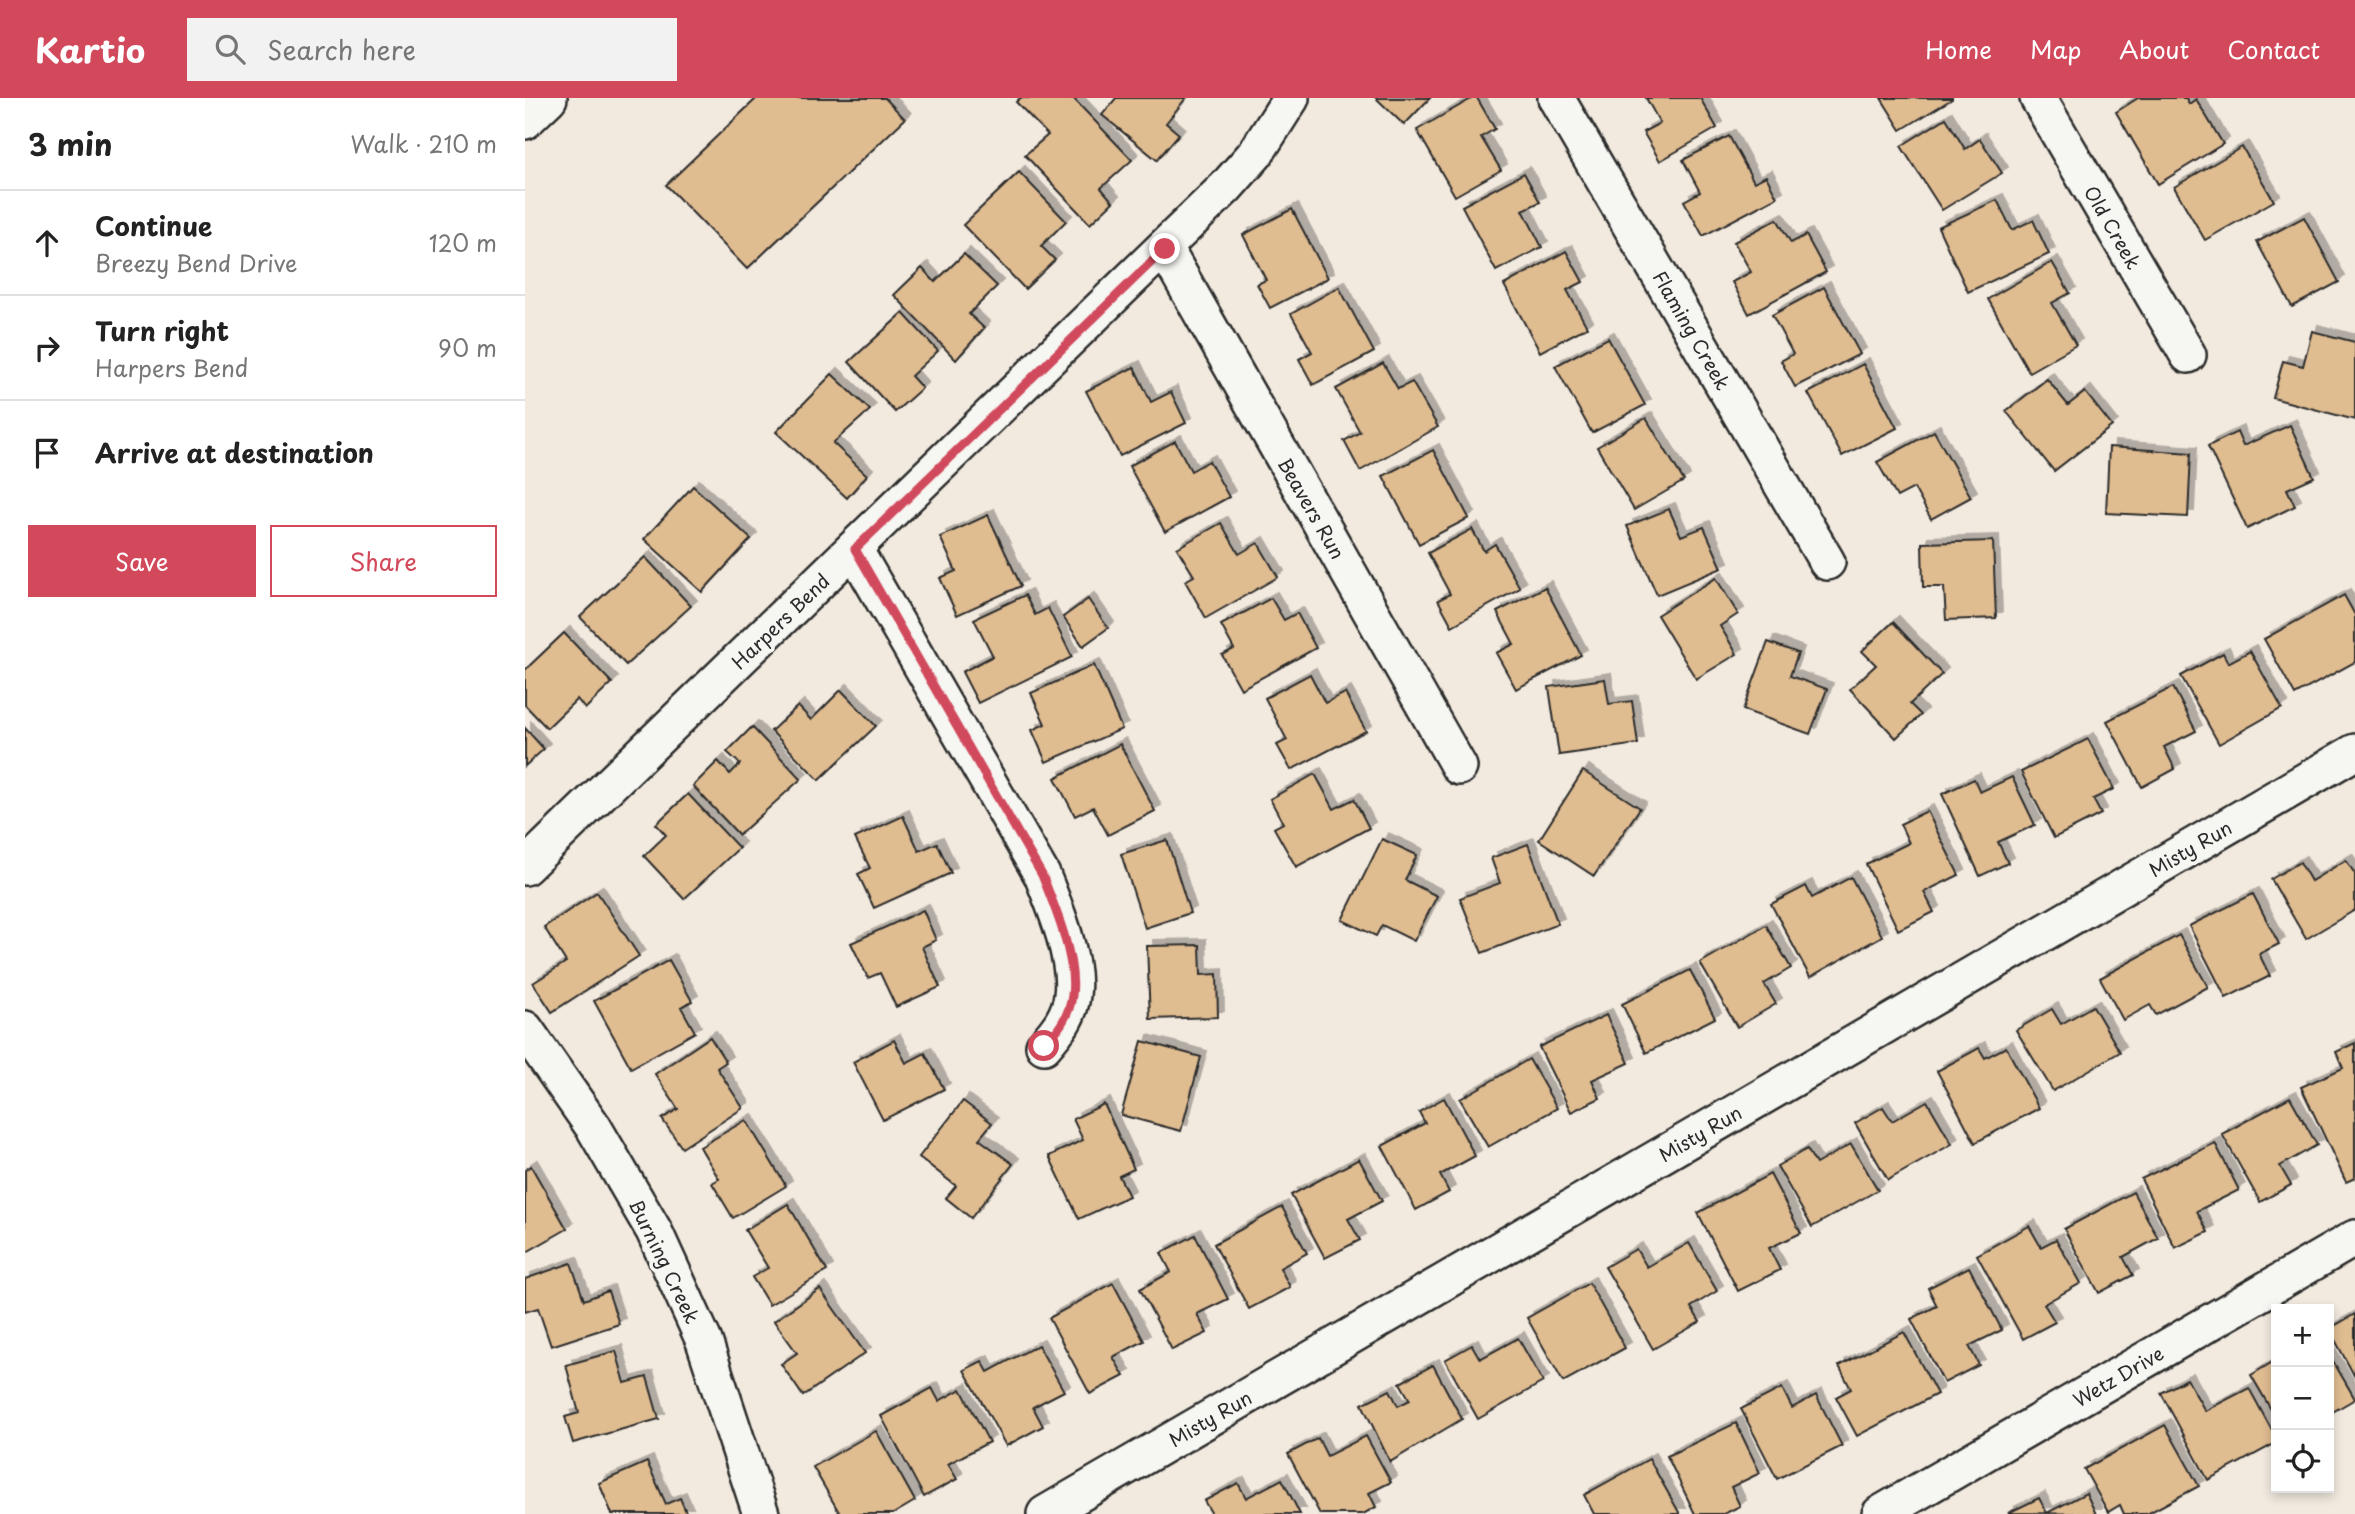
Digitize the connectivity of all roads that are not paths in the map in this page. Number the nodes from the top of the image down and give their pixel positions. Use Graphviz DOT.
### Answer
graph roads {
  1 [pos="549,98"];
  2 [pos="1291,98"];
  3 [pos="1556,98"];
  4 [pos="2038,98"];
  5 [pos="525,121"];
  6 [pos="1165,249"];
  7 [pos="2188,355"];
  8 [pos="855,549"];
  9 [pos="1827,562"];
  10 [pos="2355,752"];
  11 [pos="1459,767"];
  12 [pos="525,867"];
  13 [pos="525,1029"];
  14 [pos="1044,1046"];
  15 [pos="2355,1238"];
  16 [pos="761,1514"];
  17 [pos="1045,1514"];
  18 [pos="1880,1514"];
  1 -- 5 [label="street"];
  2 -- 6 [label="street, Harpers Bend"];
  3 -- 9 [label="street, Flaming Creek"];
  4 -- 7 [label="street, Old Creek"];
  6 -- 8 [label="street, Harpers Bend"];
  6 -- 11 [label="street, Beavers Run"];
  8 -- 12 [label="street, Harpers Bend"];
  8 -- 14 [label="street"];
  10 -- 17 [label="street, Misty Run"];
  13 -- 16 [label="street, Burning Creek"];
  15 -- 18 [label="street, Wetz Drive"];
}
